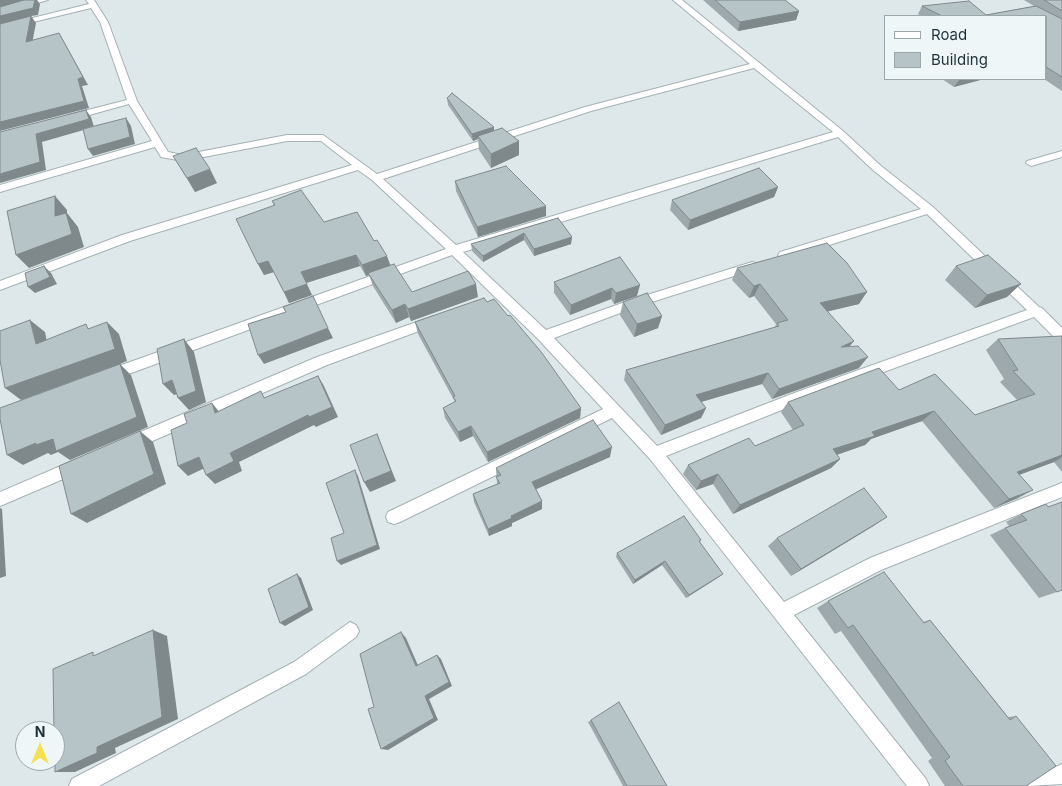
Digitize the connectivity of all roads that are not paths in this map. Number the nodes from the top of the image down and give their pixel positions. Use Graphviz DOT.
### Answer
graph roads {
  1 [pos="44,0"];
  2 [pos="677,0"];
  3 [pos="92,2"];
  4 [pos="0,11"];
  5 [pos="0,28"];
  6 [pos="754,65"];
  7 [pos="132,100"];
  8 [pos="56,121"];
  9 [pos="840,133"];
  10 [pos="156,144"];
  11 [pos="1062,154"];
  12 [pos="1031,163"];
  13 [pos="359,166"];
  14 [pos="376,178"];
  15 [pos="0,189"];
  16 [pos="929,210"];
  17 [pos="455,251"];
  18 [pos="0,286"];
  19 [pos="502,296"];
  20 [pos="484,302"];
  21 [pos="1038,311"];
  22 [pos="448,315"];
  23 [pos="544,336"];
  24 [pos="1062,336"];
  25 [pos="100,378"];
  26 [pos="614,410"];
  27 [pos="116,449"];
  28 [pos="655,454"];
  29 [pos="90,461"];
  30 [pos="1062,490"];
  31 [pos="0,499"];
  32 [pos="394,517"];
  33 [pos="782,612"];
  34 [pos="350,631"];
  35 [pos="1062,774"];
  36 [pos="80,786"];
  37 [pos="919,786"];
  38 [pos="1038,786"];
  1 -- 4 [label="street"];
  2 -- 6 [label="street"];
  3 -- 5 [label="street"];
  3 -- 7 [label="street"];
  6 -- 9 [label="street"];
  6 -- 14 [label="street"];
  7 -- 8 [label="street"];
  7 -- 10 [label="street"];
  9 -- 16 [label="street"];
  9 -- 17 [label="street"];
  10 -- 13 [label="street"];
  10 -- 15 [label="street"];
  11 -- 12 [label="street"];
  13 -- 14 [label="street"];
  13 -- 18 [label="street"];
  14 -- 17 [label="street"];
  16 -- 21 [label="street"];
  16 -- 23 [label="street"];
  17 -- 19 [label="street"];
  17 -- 25 [label="street"];
  19 -- 20 [label="street"];
  19 -- 23 [label="street"];
  21 -- 24 [label="street"];
  21 -- 28 [label="street"];
  22 -- 27 [label="street"];
  23 -- 26 [label="street"];
  26 -- 28 [label="street"];
  26 -- 32 [label="street"];
  28 -- 33 [label="street"];
  29 -- 31 [label="street"];
  30 -- 33 [label="street"];
  33 -- 37 [label="street"];
  34 -- 36 [label="street"];
  35 -- 38 [label="street"];
}
